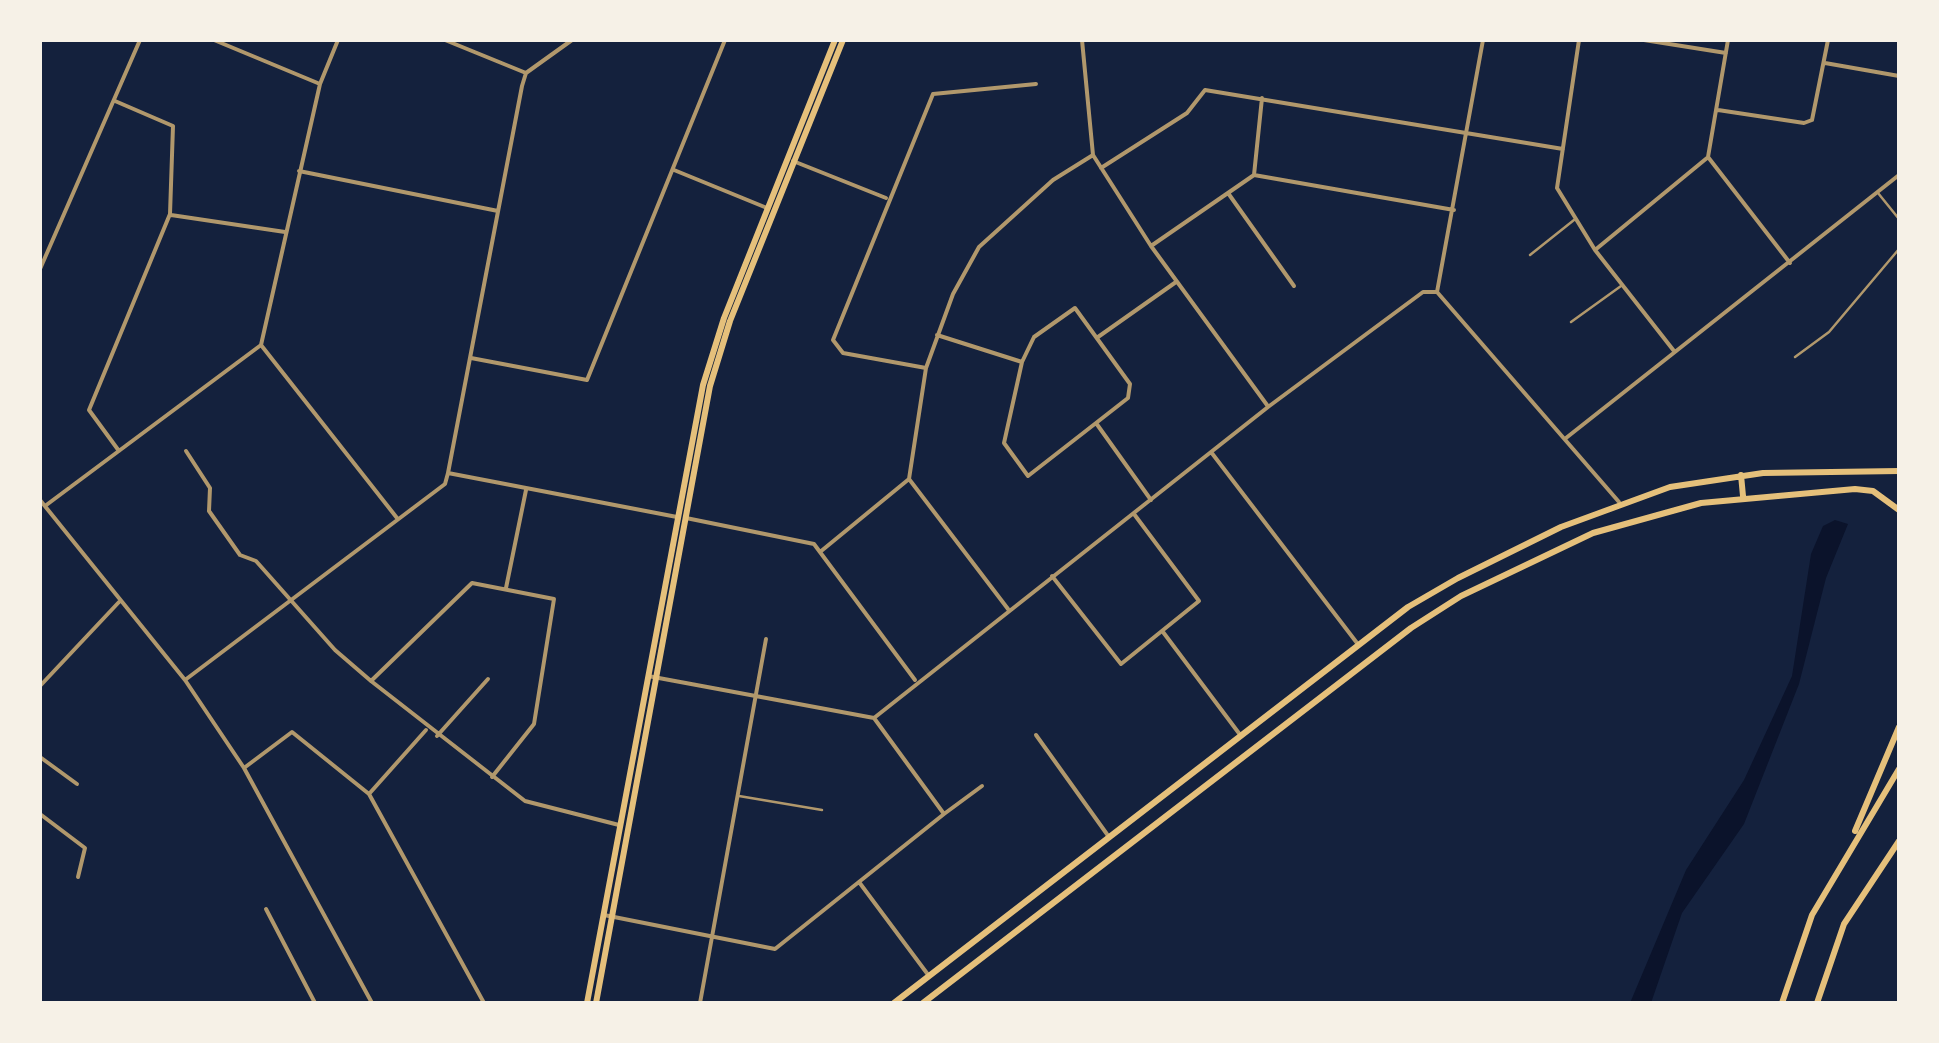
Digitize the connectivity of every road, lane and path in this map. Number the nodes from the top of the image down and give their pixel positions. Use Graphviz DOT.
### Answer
graph roads {
  1 [pos="140,40"];
  2 [pos="214,40"];
  3 [pos="338,40"];
  4 [pos="445,40"];
  5 [pos="572,40"];
  6 [pos="726,40"];
  7 [pos="835,40"];
  8 [pos="843,40"];
  9 [pos="1082,40"];
  10 [pos="1482,40"];
  11 [pos="1579,40"];
  12 [pos="1644,40"];
  13 [pos="1728,40"];
  14 [pos="1828,40"];
  15 [pos="1726,53"];
  16 [pos="1825,63"];
  17 [pos="526,73"];
  18 [pos="1899,76"];
  19 [pos="320,84"];
  20 [pos="1036,84"];
  21 [pos="1262,98"];
  22 [pos="115,101"];
  23 [pos="1718,110"];
  24 [pos="1468,132"];
  25 [pos="1563,148"];
  26 [pos="1093,155"];
  27 [pos="1708,157"];
  28 [pos="792,160"];
  29 [pos="1101,168"];
  30 [pos="674,170"];
  31 [pos="298,172"];
  32 [pos="1254,175"];
  33 [pos="1899,175"];
  34 [pos="1228,193"];
  35 [pos="1878,194"];
  36 [pos="888,199"];
  37 [pos="771,210"];
  38 [pos="1454,210"];
  39 [pos="498,211"];
  40 [pos="170,214"];
  41 [pos="1899,219"];
  42 [pos="1574,220"];
  43 [pos="285,232"];
  44 [pos="1151,246"];
  45 [pos="1899,249"];
  46 [pos="1595,250"];
  47 [pos="1530,255"];
  48 [pos="1790,262"];
  49 [pos="40,268"];
  50 [pos="1176,282"];
  51 [pos="1622,285"];
  52 [pos="1294,286"];
  53 [pos="1436,292"];
  54 [pos="1571,322"];
  55 [pos="936,335"];
  56 [pos="1098,337"];
  57 [pos="261,344"];
  58 [pos="1674,351"];
  59 [pos="1795,357"];
  60 [pos="471,358"];
  61 [pos="1022,362"];
  62 [pos="926,368"];
  63 [pos="1268,407"];
  64 [pos="1096,422"];
  65 [pos="1566,438"];
  66 [pos="119,450"];
  67 [pos="186,451"];
  68 [pos="1211,452"];
  69 [pos="1899,471"];
  70 [pos="448,473"];
  71 [pos="1741,476"];
  72 [pos="909,479"];
  73 [pos="526,488"];
  74 [pos="1743,496"];
  75 [pos="40,500"];
  76 [pos="1151,500"];
  77 [pos="1620,502"];
  78 [pos="45,506"];
  79 [pos="1896,507"];
  80 [pos="1134,514"];
  81 [pos="682,518"];
  82 [pos="399,520"];
  83 [pos="1560,527"];
  84 [pos="1570,543"];
  85 [pos="820,552"];
  86 [pos="1052,576"];
  87 [pos="506,588"];
  88 [pos="290,599"];
  89 [pos="120,600"];
  90 [pos="1008,608"];
  91 [pos="1162,631"];
  92 [pos="766,639"];
  93 [pos="1358,644"];
  94 [pos="1342,657"];
  95 [pos="1354,672"];
  96 [pos="652,677"];
  97 [pos="488,679"];
  98 [pos="185,680"];
  99 [pos="371,681"];
  100 [pos="916,682"];
  101 [pos="40,686"];
  102 [pos="756,694"];
  103 [pos="874,718"];
  104 [pos="1899,726"];
  105 [pos="427,728"];
  106 [pos="1036,735"];
  107 [pos="437,736"];
  108 [pos="1241,736"];
  109 [pos="40,756"];
  110 [pos="244,768"];
  111 [pos="1899,769"];
  112 [pos="492,777"];
  113 [pos="77,784"];
  114 [pos="982,786"];
  115 [pos="369,794"];
  116 [pos="738,796"];
  117 [pos="822,810"];
  118 [pos="40,814"];
  119 [pos="944,814"];
  120 [pos="624,826"];
  121 [pos="1109,837"];
  122 [pos="1899,841"];
  123 [pos="1846,851"];
  124 [pos="78,876"];
  125 [pos="858,882"];
  126 [pos="266,909"];
  127 [pos="608,916"];
  128 [pos="986,930"];
  129 [pos="712,937"];
  130 [pos="998,945"];
  131 [pos="929,976"];
  132 [pos="315,1003"];
  133 [pos="372,1003"];
  134 [pos="484,1003"];
  135 [pos="587,1003"];
  136 [pos="596,1003"];
  137 [pos="700,1003"];
  138 [pos="894,1003"];
  139 [pos="923,1003"];
  140 [pos="1782,1003"];
  141 [pos="1817,1003"];
  1 -- 22 [label="street"];
  2 -- 19 [label="street"];
  3 -- 19 [label="street"];
  4 -- 17 [label="street"];
  5 -- 17 [label="street"];
  6 -- 30 [label="street"];
  7 -- 28 [label="main road"];
  8 -- 28 [label="main road"];
  9 -- 26 [label="street"];
  10 -- 24 [label="street"];
  11 -- 25 [label="street"];
  12 -- 15 [label="street"];
  13 -- 15 [label="street"];
  14 -- 16 [label="street"];
  15 -- 23 [label="street"];
  16 -- 18 [label="street"];
  16 -- 23 [label="street"];
  17 -- 39 [label="street"];
  19 -- 31 [label="street"];
  20 -- 36 [label="street"];
  21 -- 24 [label="street"];
  21 -- 29 [label="street"];
  21 -- 32 [label="street"];
  22 -- 40 [label="street"];
  22 -- 49 [label="street"];
  23 -- 27 [label="street"];
  24 -- 25 [label="street"];
  24 -- 38 [label="street"];
  25 -- 42 [label="street"];
  26 -- 29 [label="street"];
  26 -- 55 [label="street"];
  27 -- 46 [label="street"];
  27 -- 48 [label="street"];
  28 -- 36 [label="street"];
  28 -- 37 [label="main road"];
  29 -- 44 [label="street"];
  30 -- 37 [label="street"];
  30 -- 60 [label="street"];
  31 -- 39 [label="street"];
  31 -- 43 [label="street"];
  32 -- 34 [label="street"];
  32 -- 38 [label="street"];
  33 -- 35 [label="street"];
  34 -- 44 [label="street"];
  34 -- 52 [label="street"];
  35 -- 41 [label="lane"];
  35 -- 48 [label="street"];
  36 -- 62 [label="street"];
  37 -- 81 [label="main road"];
  38 -- 53 [label="street"];
  39 -- 60 [label="street"];
  40 -- 43 [label="street"];
  40 -- 66 [label="street"];
  42 -- 46 [label="street"];
  42 -- 47 [label="lane"];
  43 -- 57 [label="street"];
  44 -- 50 [label="street"];
  45 -- 59 [label="lane"];
  46 -- 51 [label="street"];
  48 -- 58 [label="street"];
  50 -- 56 [label="street"];
  50 -- 63 [label="street"];
  51 -- 54 [label="lane"];
  51 -- 58 [label="street"];
  53 -- 63 [label="street"];
  53 -- 65 [label="street"];
  55 -- 61 [label="street"];
  55 -- 62 [label="street"];
  56 -- 61 [label="street"];
  56 -- 64 [label="street"];
  57 -- 66 [label="street"];
  57 -- 82 [label="street"];
  58 -- 65 [label="street"];
  60 -- 70 [label="street"];
  61 -- 64 [label="street"];
  62 -- 72 [label="street"];
  63 -- 68 [label="street"];
  64 -- 76 [label="street"];
  65 -- 77 [label="street"];
  66 -- 78 [label="street"];
  67 -- 88 [label="street"];
  68 -- 76 [label="street"];
  68 -- 93 [label="street"];
  69 -- 71 [label="main road"];
  70 -- 73 [label="street"];
  70 -- 82 [label="street"];
  71 -- 74 [label="main road"];
  71 -- 77 [label="main road"];
  72 -- 85 [label="street"];
  72 -- 90 [label="street"];
  73 -- 81 [label="street"];
  73 -- 87 [label="street"];
  74 -- 79 [label="main road"];
  74 -- 84 [label="main road"];
  75 -- 78 [label="street"];
  76 -- 80 [label="street"];
  77 -- 83 [label="main road"];
  78 -- 89 [label="street"];
  80 -- 86 [label="street"];
  80 -- 91 [label="street"];
  81 -- 85 [label="street"];
  81 -- 96 [label="main road"];
  82 -- 88 [label="street"];
  83 -- 84 [label="main road"];
  83 -- 93 [label="main road"];
  84 -- 95 [label="main road"];
  85 -- 100 [label="street"];
  86 -- 90 [label="street"];
  86 -- 91 [label="street"];
  87 -- 99 [label="street"];
  87 -- 112 [label="street"];
  88 -- 98 [label="street"];
  88 -- 99 [label="street"];
  89 -- 98 [label="street"];
  89 -- 101 [label="street"];
  90 -- 100 [label="street"];
  91 -- 108 [label="street"];
  92 -- 102 [label="street"];
  93 -- 94 [label="main road"];
  94 -- 95 [label="main road"];
  94 -- 108 [label="main road"];
  95 -- 130 [label="main road"];
  96 -- 102 [label="street"];
  96 -- 120 [label="main road"];
  97 -- 107 [label="street"];
  98 -- 110 [label="street"];
  99 -- 105 [label="street"];
  100 -- 103 [label="street"];
  102 -- 103 [label="street"];
  102 -- 116 [label="street"];
  103 -- 119 [label="street"];
  104 -- 123 [label="main road"];
  105 -- 107 [label="street"];
  105 -- 115 [label="street"];
  106 -- 121 [label="street"];
  107 -- 112 [label="street"];
  108 -- 121 [label="main road"];
  109 -- 113 [label="street"];
  110 -- 115 [label="street"];
  110 -- 133 [label="street"];
  111 -- 123 [label="main road"];
  112 -- 120 [label="street"];
  114 -- 119 [label="street"];
  115 -- 134 [label="street"];
  116 -- 117 [label="lane"];
  116 -- 129 [label="street"];
  118 -- 124 [label="street"];
  119 -- 125 [label="street"];
  120 -- 127 [label="main road"];
  121 -- 128 [label="main road"];
  122 -- 141 [label="main road"];
  123 -- 140 [label="main road"];
  125 -- 129 [label="street"];
  125 -- 131 [label="street"];
  126 -- 132 [label="street"];
  127 -- 129 [label="street"];
  127 -- 135 [label="main road"];
  127 -- 136 [label="main road"];
  128 -- 130 [label="main road"];
  128 -- 131 [label="main road"];
  129 -- 137 [label="street"];
  130 -- 139 [label="main road"];
  131 -- 138 [label="main road"];
}
